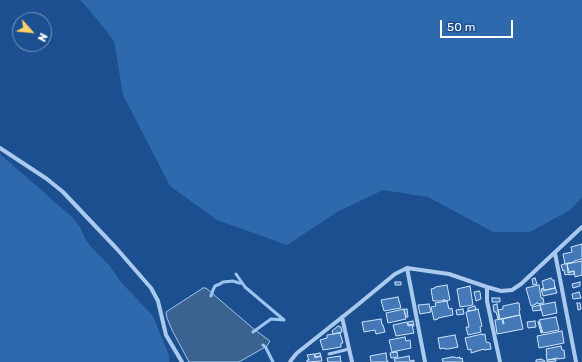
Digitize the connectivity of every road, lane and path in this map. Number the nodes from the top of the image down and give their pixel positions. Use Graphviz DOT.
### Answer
graph roads {
  1 [pos="0,148"];
  2 [pos="582,227"];
  3 [pos="555,253"];
  4 [pos="407,268"];
  5 [pos="487,287"];
  6 [pos="342,317"];
  7 [pos="349,349"];
  8 [pos="329,354"];
  9 [pos="182,362"];
  10 [pos="290,362"];
  11 [pos="352,362"];
  12 [pos="425,362"];
  13 [pos="500,362"];
  14 [pos="576,362"];
  1 -- 9 [label="street"];
  2 -- 3 [label="street"];
  3 -- 5 [label="street"];
  3 -- 14 [label="street"];
  4 -- 5 [label="street"];
  4 -- 6 [label="street"];
  4 -- 12 [label="street"];
  5 -- 13 [label="street"];
  6 -- 7 [label="street"];
  6 -- 10 [label="street"];
  7 -- 8 [label="lane"];
  7 -- 11 [label="street"];
}
